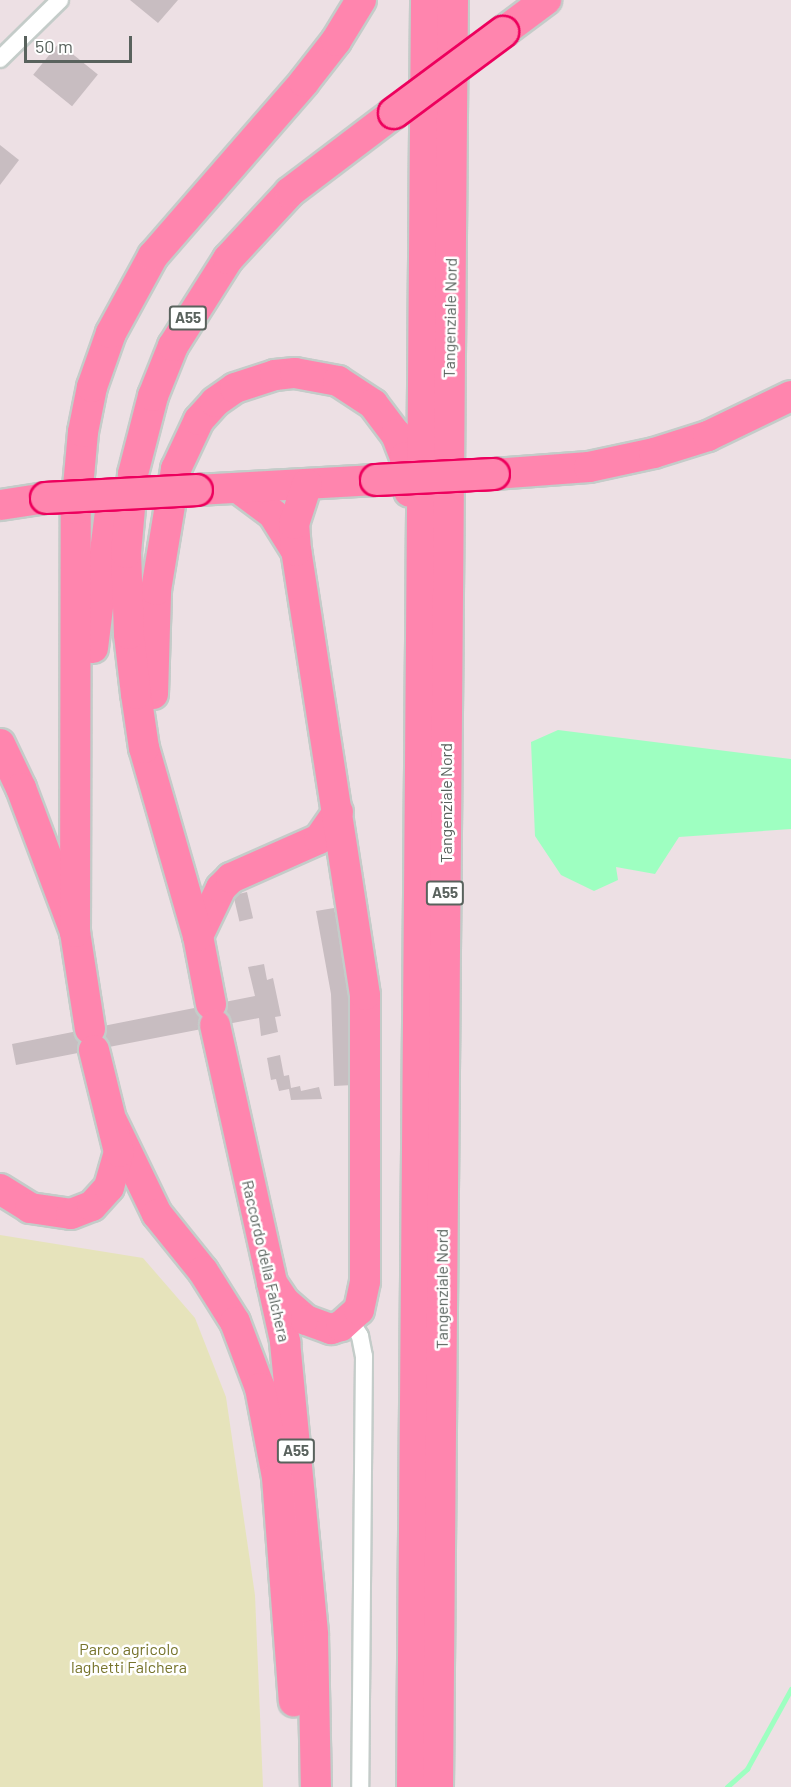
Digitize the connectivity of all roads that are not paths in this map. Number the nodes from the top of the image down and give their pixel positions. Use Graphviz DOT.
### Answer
graph roads {
  1 [pos="45,0"];
  2 [pos="60,0"];
  3 [pos="361,0"];
  4 [pos="426,0"];
  5 [pos="453,0"];
  6 [pos="546,0"];
  7 [pos="509,15"];
  8 [pos="42,18"];
  9 [pos="0,59"];
  10 [pos="394,104"];
  11 [pos="791,396"];
  12 [pos="320,483"];
  13 [pos="238,488"];
  14 [pos="0,505"];
  15 [pos="296,550"];
  16 [pos="424,571"];
  17 [pos="0,744"];
  18 [pos="78,770"];
  19 [pos="159,796"];
  20 [pos="338,812"];
  21 [pos="275,858"];
  22 [pos="348,879"];
  23 [pos="75,932"];
  24 [pos="198,936"];
  25 [pos="113,1123"];
  26 [pos="0,1189"];
  27 [pos="272,1283"];
  28 [pos="350,1320"];
  29 [pos="296,1787"];
  30 [pos="316,1787"];
  31 [pos="360,1787"];
  32 [pos="412,1787"];
  33 [pos="438,1787"];
  1 -- 8 [label="street"];
  2 -- 8 [label="street"];
  3 -- 18 [label="highway"];
  4 -- 16 [label="highway, Tangenziale Nord / A55"];
  5 -- 33 [label="highway, Tangenziale Nord / A55"];
  6 -- 7 [label="highway, A55"];
  7 -- 10 [label="highway, A55, bridge"];
  8 -- 9 [label="street"];
  10 -- 18 [label="highway"];
  10 -- 19 [label="highway, A55"];
  11 -- 12 [label="highway, bridge"];
  12 -- 13 [label="highway"];
  12 -- 15 [label="highway"];
  13 -- 14 [label="highway, bridge"];
  13 -- 15 [label="highway"];
  15 -- 20 [label="highway"];
  16 -- 19 [label="highway"];
  16 -- 32 [label="highway, Tangenziale Nord / A55"];
  17 -- 23 [label="highway"];
  18 -- 23 [label="highway"];
  19 -- 24 [label="highway, A55"];
  20 -- 21 [label="highway"];
  20 -- 22 [label="highway"];
  21 -- 22 [label="highway"];
  21 -- 24 [label="highway"];
  22 -- 28 [label="highway"];
  23 -- 25 [label="highway"];
  24 -- 27 [label="highway, Raccordo della Falchera / A55"];
  25 -- 26 [label="highway"];
  25 -- 29 [label="highway, A55"];
  27 -- 28 [label="highway"];
  27 -- 30 [label="highway, Raccordo della Falchera / A55"];
  28 -- 31 [label="street"];
}
